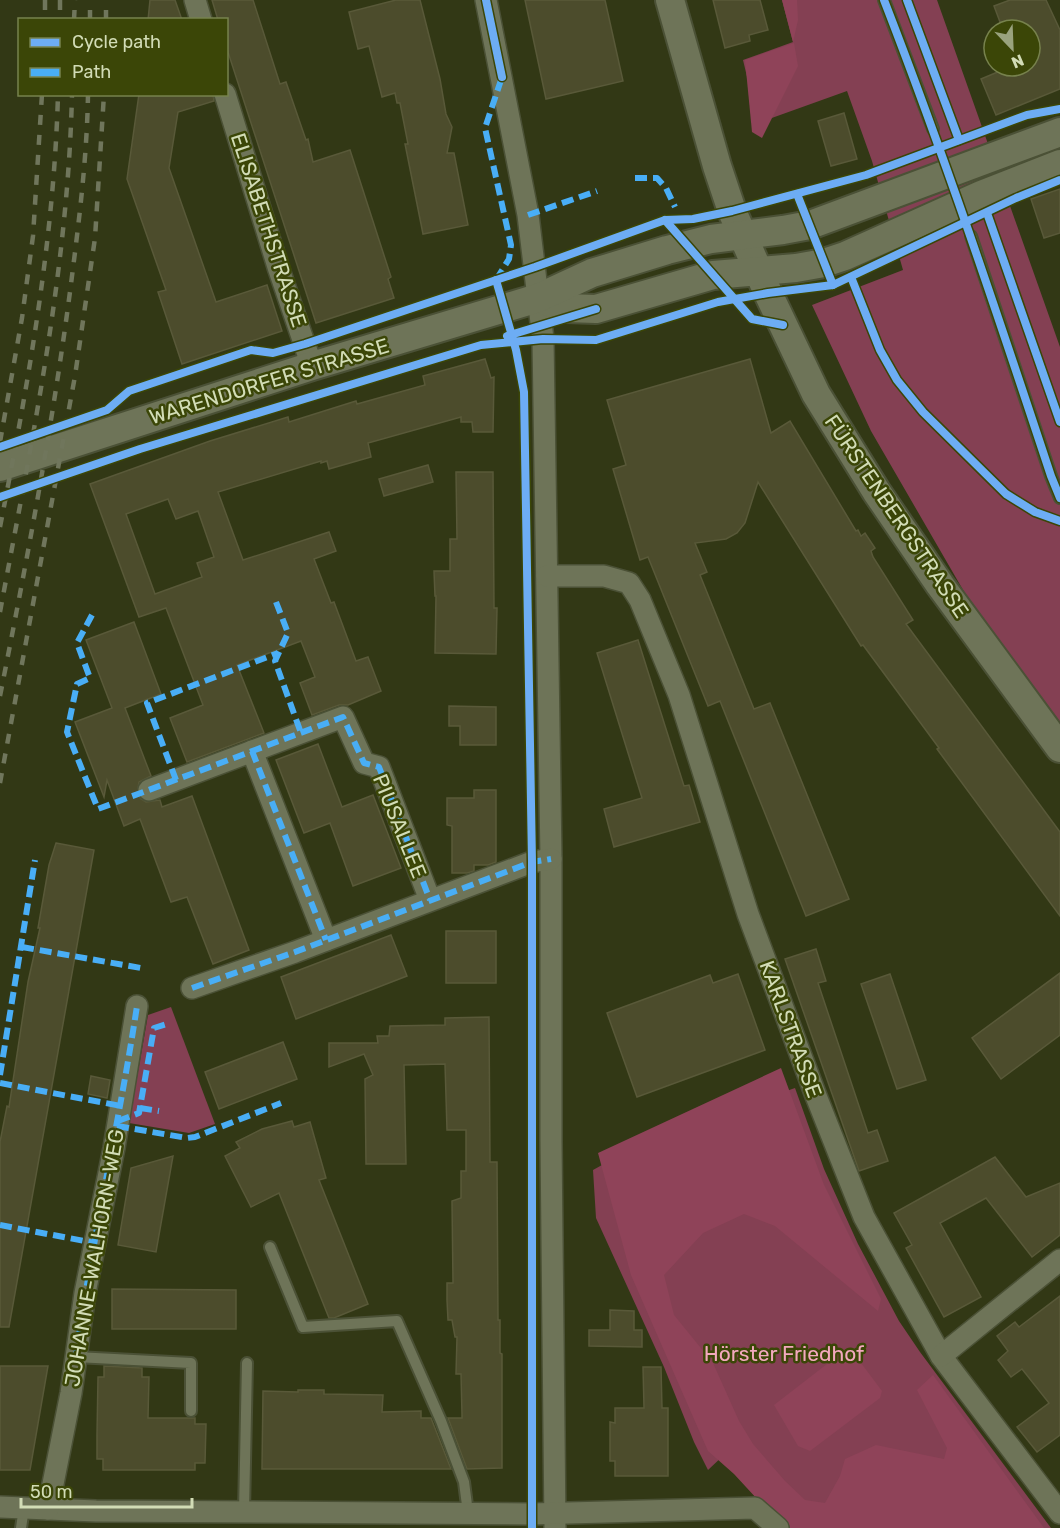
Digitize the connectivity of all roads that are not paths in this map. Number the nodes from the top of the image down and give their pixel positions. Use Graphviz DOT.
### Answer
graph roads {
  1 [pos="195,0"];
  2 [pos="486,0"];
  3 [pos="670,0"];
  4 [pos="884,0"];
  5 [pos="200,18"];
  6 [pos="226,96"];
  7 [pos="933,129"];
  8 [pos="1060,132"];
  9 [pos="1060,164"];
  10 [pos="742,235"];
  11 [pos="971,236"];
  12 [pos="758,271"];
  13 [pos="538,298"];
  14 [pos="312,366"];
  15 [pos="0,467"];
  16 [pos="1060,498"];
  17 [pos="547,576"];
  18 [pos="1060,748"];
  19 [pos="252,752"];
  20 [pos="149,790"];
  21 [pos="551,859"];
  22 [pos="430,900"];
  23 [pos="326,940"];
  24 [pos="192,988"];
  25 [pos="137,1006"];
  26 [pos="270,1247"];
  27 [pos="1060,1260"];
  28 [pos="941,1356"];
  29 [pos="76,1357"];
  30 [pos="247,1363"];
  31 [pos="191,1411"];
  32 [pos="0,1507"];
  33 [pos="48,1509"];
  34 [pos="244,1512"];
  35 [pos="468,1513"];
  36 [pos="1060,1513"];
  37 [pos="22,1518"];
  38 [pos="96,1520"];
  39 [pos="495,1521"];
  40 [pos="554,1521"];
  41 [pos="778,1528"];
  1 -- 5 [label="street"];
  2 -- 13 [label="street"];
  3 -- 10 [label="main road, FÜRSTENBERGSTRASSE"];
  4 -- 7 [label="lane"];
  6 -- 14 [label="street, ELISABETHSTRASSE"];
  8 -- 10 [label="main road, WARENDORFER STRASSE"];
  9 -- 12 [label="main road"];
  10 -- 12 [label="main road, FÜRSTENBERGSTRASSE"];
  10 -- 13 [label="main road, WARENDORFER STRASSE"];
  11 -- 16 [label="lane"];
  12 -- 13 [label="main road"];
  12 -- 18 [label="main road, FÜRSTENBERGSTRASSE"];
  13 -- 14 [label="main road, WARENDORFER STRASSE"];
  13 -- 17 [label="street"];
  14 -- 15 [label="main road, WARENDORFER STRASSE"];
  17 -- 21 [label="street"];
  17 -- 28 [label="street, KARLSTRASSE"];
  19 -- 20 [label="street, PIUSALLEE"];
  19 -- 22 [label="street, PIUSALLEE"];
  19 -- 23 [label="street"];
  21 -- 22 [label="street, PIUSALLEE"];
  21 -- 40 [label="street"];
  22 -- 23 [label="street, PIUSALLEE"];
  23 -- 24 [label="street, PIUSALLEE"];
  25 -- 29 [label="street, JOHANNE-WALHORN-WEG"];
  26 -- 35 [label="lane"];
  27 -- 28 [label="street"];
  28 -- 36 [label="street, KARLSTRASSE"];
  29 -- 31 [label="lane"];
  29 -- 33 [label="street, JOHANNE-WALHORN-WEG"];
  30 -- 34 [label="lane"];
  32 -- 37 [label="street"];
  33 -- 37 [label="street"];
  33 -- 38 [label="street"];
  34 -- 35 [label="street"];
  34 -- 38 [label="street"];
  35 -- 39 [label="street"];
  39 -- 40 [label="street"];
  40 -- 41 [label="street"];
}
